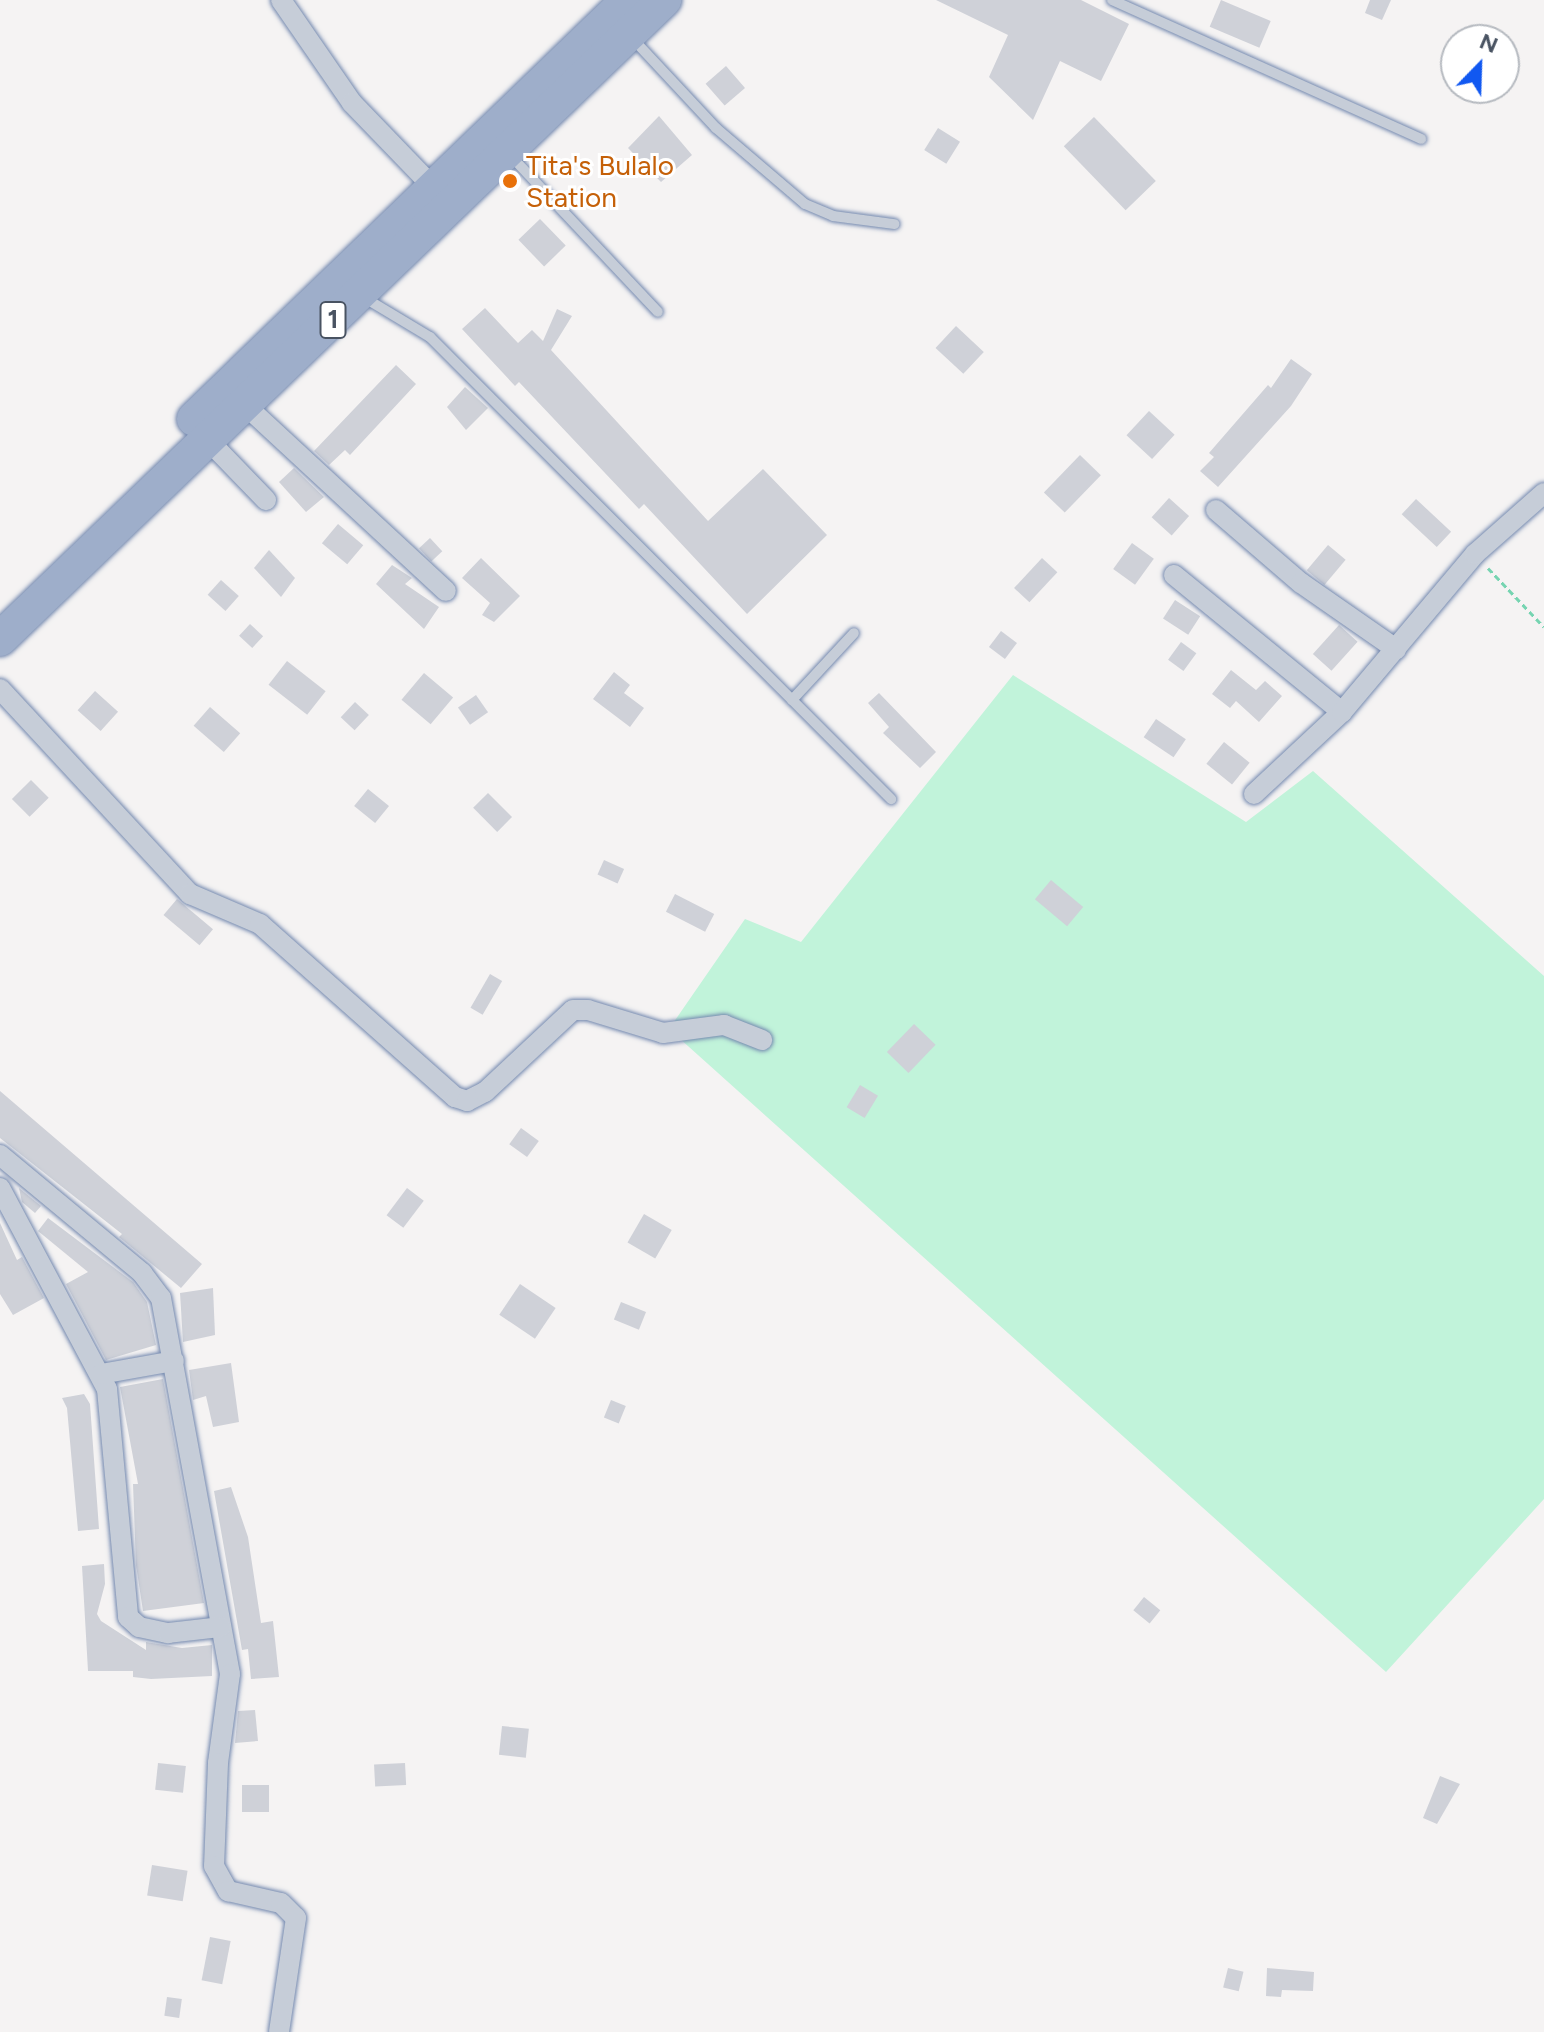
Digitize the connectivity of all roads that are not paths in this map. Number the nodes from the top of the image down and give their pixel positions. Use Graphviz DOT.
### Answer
graph roads {
  1 [pos="281,0"];
  2 [pos="1112,0"];
  3 [pos="653,1"];
  4 [pos="629,34"];
  5 [pos="1421,139"];
  6 [pos="507,152"];
  7 [pos="434,188"];
  8 [pos="894,224"];
  9 [pos="351,285"];
  10 [pos="658,312"];
  11 [pos="244,404"];
  12 [pos="207,439"];
  13 [pos="1544,493"];
  14 [pos="266,500"];
  15 [pos="1216,510"];
  16 [pos="1174,575"];
  17 [pos="446,591"];
  18 [pos="0,606"];
  19 [pos="854,633"];
  20 [pos="0,639"];
  21 [pos="1396,649"];
  22 [pos="0,689"];
  23 [pos="792,700"];
  24 [pos="1342,712"];
  25 [pos="1254,794"];
  26 [pos="891,799"];
  27 [pos="762,1040"];
  28 [pos="0,1155"];
  29 [pos="0,1188"];
  30 [pos="174,1361"];
  31 [pos="101,1374"];
  32 [pos="221,1627"];
  33 [pos="279,2032"];
  1 -- 7 [label="street"];
  2 -- 5 [label="lane"];
  3 -- 4 [label="highway, 1"];
  3 -- 7 [label="highway, 1"];
  4 -- 6 [label="highway, 1"];
  4 -- 8 [label="lane"];
  6 -- 9 [label="highway, 1"];
  6 -- 10 [label="lane"];
  7 -- 9 [label="highway, 1"];
  9 -- 11 [label="highway, 1"];
  9 -- 18 [label="highway, 1"];
  9 -- 23 [label="lane"];
  11 -- 12 [label="highway, 1"];
  11 -- 17 [label="street"];
  12 -- 14 [label="street"];
  12 -- 20 [label="highway, 1"];
  13 -- 21 [label="street"];
  15 -- 21 [label="street"];
  16 -- 24 [label="street"];
  19 -- 23 [label="lane"];
  21 -- 24 [label="street"];
  22 -- 27 [label="street"];
  23 -- 26 [label="lane"];
  24 -- 25 [label="street"];
  28 -- 30 [label="street"];
  29 -- 31 [label="street"];
  30 -- 31 [label="street"];
  30 -- 32 [label="street"];
  31 -- 32 [label="street"];
  32 -- 33 [label="street"];
}
